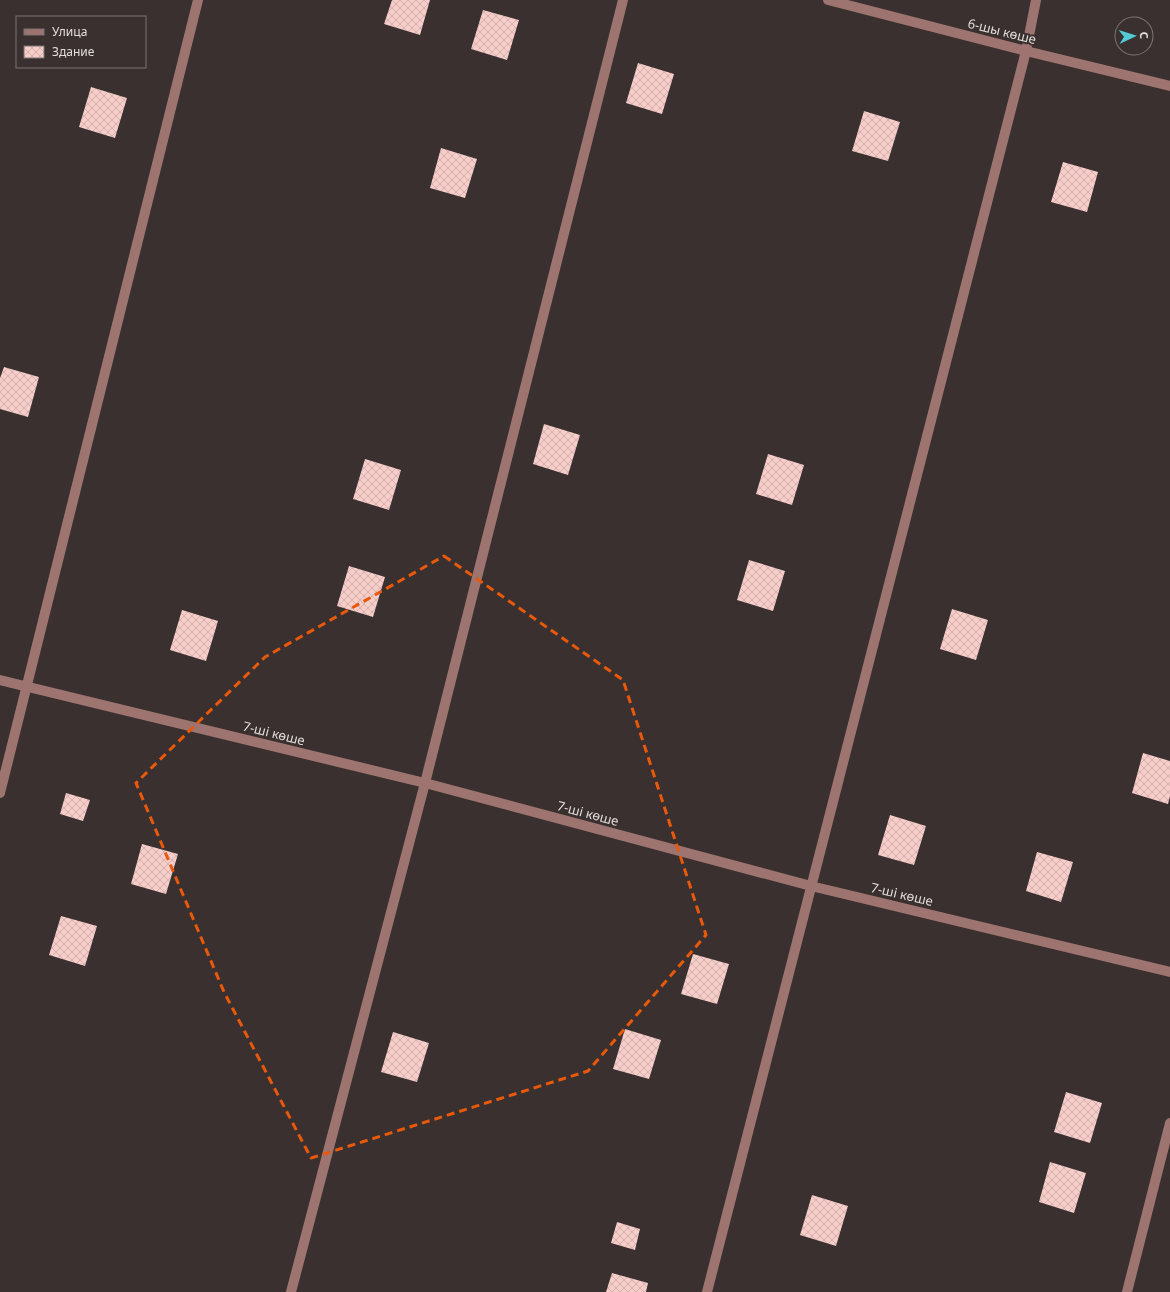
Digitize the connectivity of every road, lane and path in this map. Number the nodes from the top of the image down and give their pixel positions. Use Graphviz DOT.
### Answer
graph roads {
  1 [pos="198,0"];
  2 [pos="623,0"];
  3 [pos="828,0"];
  4 [pos="1036,0"];
  5 [pos="1026,51"];
  6 [pos="1170,86"];
  7 [pos="0,680"];
  8 [pos="27,686"];
  9 [pos="425,783"];
  10 [pos="0,793"];
  11 [pos="811,886"];
  12 [pos="1170,972"];
  13 [pos="1170,1123"];
  14 [pos="291,1292"];
  15 [pos="707,1292"];
  16 [pos="1127,1292"];
  1 -- 8 [label="lane"];
  2 -- 9 [label="lane"];
  3 -- 5 [label="lane, 6-шы көше"];
  4 -- 5 [label="lane"];
  5 -- 6 [label="lane, 6-шы көше"];
  5 -- 11 [label="lane"];
  7 -- 8 [label="lane, 7-ші көше"];
  8 -- 9 [label="lane, 7-ші көше"];
  8 -- 10 [label="lane"];
  9 -- 11 [label="lane, 7-ші көше"];
  9 -- 14 [label="lane"];
  11 -- 12 [label="lane, 7-ші көше"];
  11 -- 15 [label="lane"];
  13 -- 16 [label="lane"];
}
